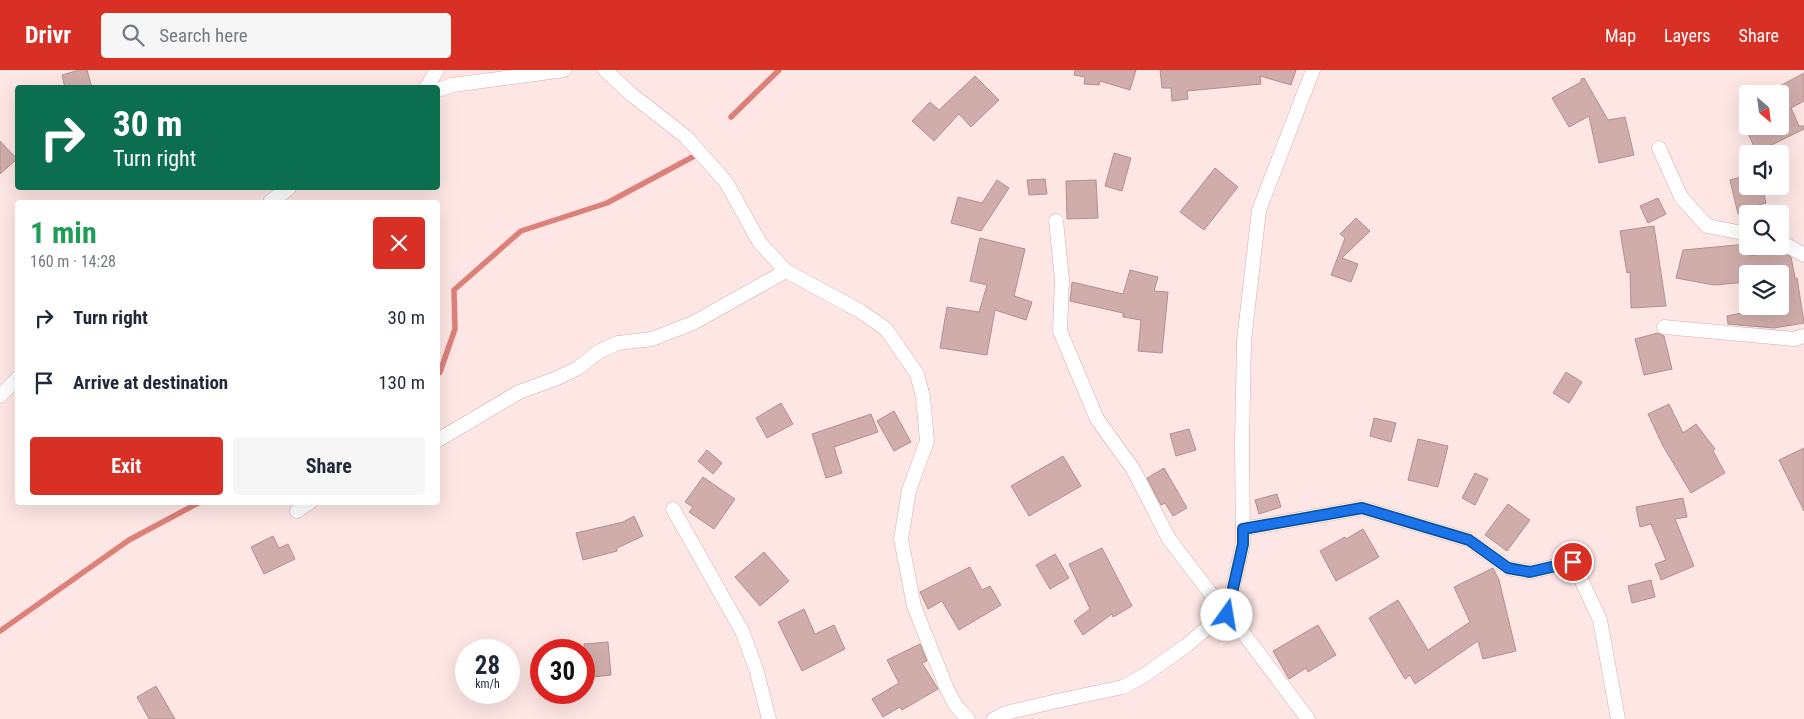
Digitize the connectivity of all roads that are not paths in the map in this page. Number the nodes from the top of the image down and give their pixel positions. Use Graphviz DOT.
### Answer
graph roads {
  1 [pos="437,70"];
  2 [pos="564,70"];
  3 [pos="605,70"];
  4 [pos="1313,70"];
  5 [pos="548,71"];
  6 [pos="428,85"];
  7 [pos="440,89"];
  8 [pos="1659,148"];
  9 [pos="286,190"];
  10 [pos="273,200"];
  11 [pos="1056,221"];
  12 [pos="1739,232"];
  13 [pos="1789,246"];
  14 [pos="1804,255"];
  15 [pos="786,271"];
  16 [pos="1664,327"];
  17 [pos="1804,336"];
  18 [pos="15,381"];
  19 [pos="0,396"];
  20 [pos="440,439"];
  21 [pos="306,505"];
  22 [pos="673,509"];
  23 [pos="297,511"];
  24 [pos="1243,529"];
  25 [pos="1227,615"];
  26 [pos="769,719"];
  27 [pos="968,719"];
  28 [pos="994,719"];
  29 [pos="1308,719"];
  30 [pos="1618,719"];
  1 -- 6 [label="street"];
  2 -- 5 [label="street"];
  3 -- 15 [label="street"];
  4 -- 24 [label="street"];
  5 -- 7 [label="street"];
  8 -- 12 [label="street"];
  9 -- 10 [label="street"];
  11 -- 25 [label="street"];
  13 -- 14 [label="street"];
  15 -- 20 [label="street"];
  15 -- 27 [label="street"];
  16 -- 17 [label="street"];
  18 -- 19 [label="street"];
  21 -- 23 [label="street"];
  22 -- 26 [label="street"];
  24 -- 25 [label="street"];
  24 -- 30 [label="street"];
  25 -- 28 [label="street"];
  25 -- 29 [label="street"];
}
